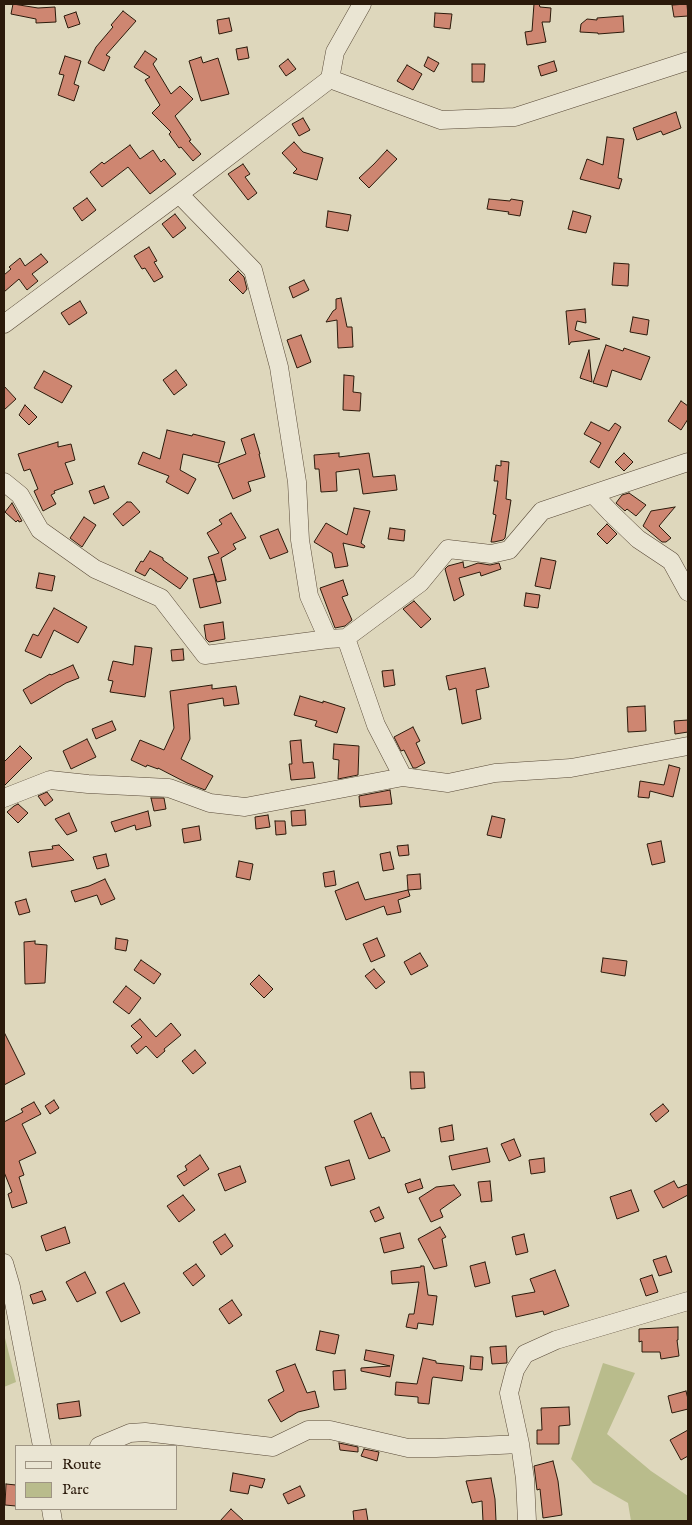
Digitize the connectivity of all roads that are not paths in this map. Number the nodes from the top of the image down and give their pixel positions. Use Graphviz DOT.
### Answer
graph roads {
  1 [pos="362,4"];
  2 [pos="688,61"];
  3 [pos="330,79"];
  4 [pos="179,194"];
  5 [pos="4,324"];
  6 [pos="688,462"];
  7 [pos="4,482"];
  8 [pos="593,494"];
  9 [pos="688,592"];
  10 [pos="328,638"];
  11 [pos="346,638"];
  12 [pos="688,746"];
  13 [pos="403,778"];
  14 [pos="4,798"];
  15 [pos="4,1263"];
  16 [pos="688,1301"];
  17 [pos="520,1444"];
  18 [pos="42,1445"];
  19 [pos="101,1445"];
  20 [pos="527,1521"];
  1 -- 3 [label="street"];
  2 -- 3 [label="street"];
  3 -- 4 [label="street"];
  4 -- 5 [label="street"];
  4 -- 10 [label="street"];
  6 -- 8 [label="street"];
  7 -- 10 [label="street"];
  8 -- 9 [label="street"];
  8 -- 11 [label="street"];
  10 -- 11 [label="street"];
  11 -- 13 [label="street"];
  12 -- 13 [label="street"];
  13 -- 14 [label="street"];
  15 -- 18 [label="street"];
  16 -- 17 [label="street"];
  17 -- 19 [label="street"];
  17 -- 20 [label="street"];
}
